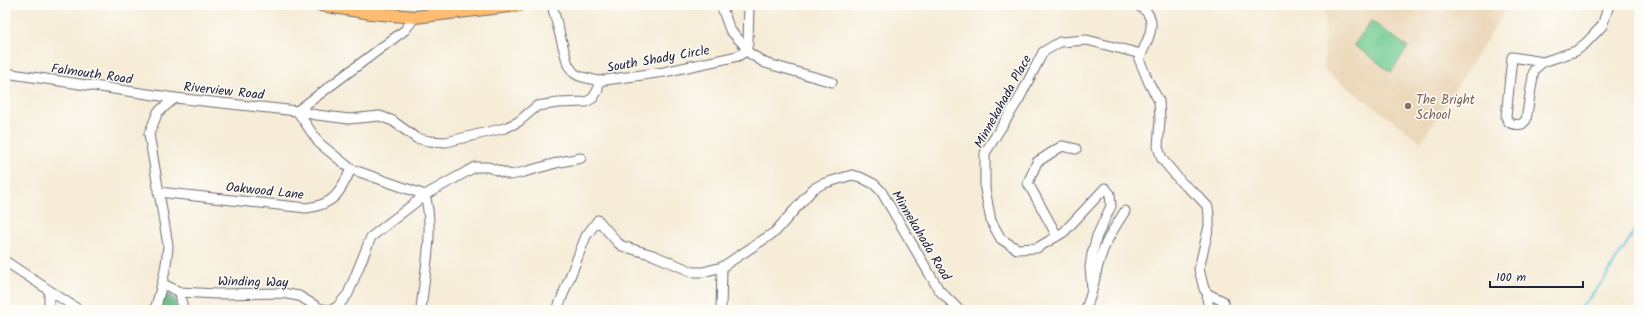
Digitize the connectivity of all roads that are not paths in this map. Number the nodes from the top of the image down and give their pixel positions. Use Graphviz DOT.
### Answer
graph roads {
  1 [pos="321,5"];
  2 [pos="466,5"];
  3 [pos="519,5"];
  4 [pos="552,5"];
  5 [pos="721,5"];
  6 [pos="749,5"];
  7 [pos="1138,5"];
  8 [pos="1609,5"];
  9 [pos="453,14"];
  10 [pos="415,17"];
  11 [pos="746,51"];
  12 [pos="1141,54"];
  13 [pos="1543,62"];
  14 [pos="5,73"];
  15 [pos="598,81"];
  16 [pos="832,82"];
  17 [pos="175,98"];
  18 [pos="297,111"];
  19 [pos="1076,150"];
  20 [pos="581,158"];
  21 [pos="351,169"];
  22 [pos="158,192"];
  23 [pos="425,195"];
  24 [pos="1125,211"];
  25 [pos="1056,236"];
  26 [pos="5,262"];
  27 [pos="722,267"];
  28 [pos="163,284"];
  29 [pos="1092,289"];
  30 [pos="49,291"];
  31 [pos="180,292"];
  32 [pos="1208,294"];
  33 [pos="49,310"];
  34 [pos="79,310"];
  35 [pos="155,310"];
  36 [pos="183,310"];
  37 [pos="421,310"];
  38 [pos="557,310"];
  39 [pos="722,310"];
  40 [pos="959,310"];
  41 [pos="1085,310"];
  42 [pos="1210,310"];
  43 [pos="1222,310"];
  1 -- 10 [label="main road"];
  2 -- 9 [label="street"];
  3 -- 9 [label="main road"];
  4 -- 15 [label="street, South Shady Circle"];
  5 -- 11 [label="street"];
  6 -- 11 [label="street"];
  7 -- 12 [label="street"];
  8 -- 13 [label="street"];
  9 -- 10 [label="main road"];
  10 -- 18 [label="street"];
  11 -- 15 [label="street, South Shady Circle"];
  11 -- 16 [label="street"];
  12 -- 25 [label="street, Minnekahada Place"];
  12 -- 32 [label="street"];
  13 -- 13 [label="street"];
  14 -- 17 [label="street, Falmouth Road"];
  15 -- 18 [label="street, Riverview Road"];
  17 -- 18 [label="street, Riverview Road"];
  17 -- 22 [label="street, Riverview Road"];
  18 -- 21 [label="street"];
  19 -- 25 [label="street"];
  20 -- 23 [label="street"];
  21 -- 22 [label="street, Oakwood Lane"];
  21 -- 23 [label="street"];
  22 -- 28 [label="street, Riverview Road"];
  23 -- 31 [label="street, Winding Way"];
  23 -- 37 [label="street"];
  24 -- 29 [label="street"];
  25 -- 29 [label="street, Minnekahada Place"];
  26 -- 30 [label="street"];
  27 -- 38 [label="street, Minnekahada Road"];
  27 -- 39 [label="street"];
  27 -- 40 [label="street, Minnekahada Road"];
  28 -- 31 [label="street, Winding Way"];
  28 -- 35 [label="street, Riverview Road"];
  29 -- 41 [label="street"];
  30 -- 33 [label="street"];
  30 -- 34 [label="street"];
  31 -- 36 [label="street"];
  32 -- 42 [label="street"];
  32 -- 43 [label="street"];
}
